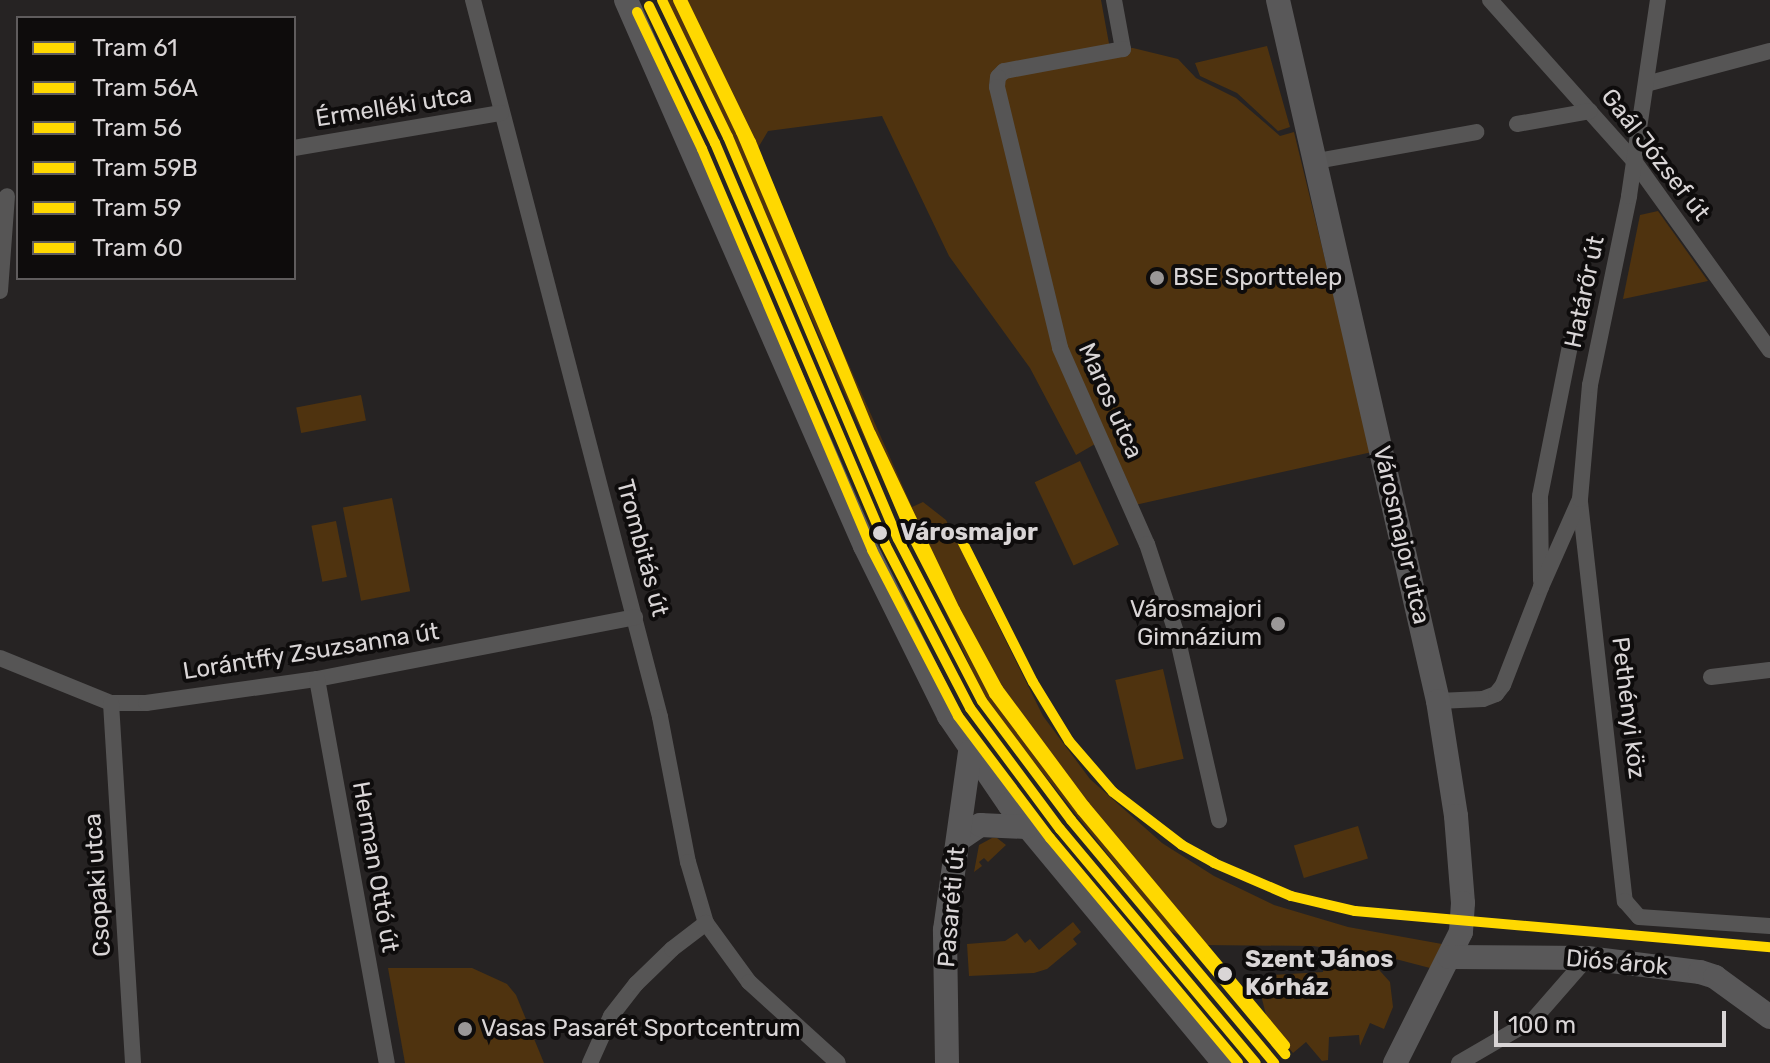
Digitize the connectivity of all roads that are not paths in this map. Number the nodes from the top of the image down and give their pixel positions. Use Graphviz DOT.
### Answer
graph roads {
  1 [pos="473,0"];
  2 [pos="626,0"];
  3 [pos="1114,0"];
  4 [pos="1278,0"];
  5 [pos="1490,0"];
  6 [pos="1658,0"];
  7 [pos="1770,51"];
  8 [pos="1646,84"];
  9 [pos="1590,111"];
  10 [pos="501,113"];
  11 [pos="1517,124"];
  12 [pos="1476,132"];
  13 [pos="296,148"];
  14 [pos="1317,161"];
  15 [pos="1634,161"];
  16 [pos="8,195"];
  17 [pos="0,291"];
  18 [pos="1572,336"];
  19 [pos="1770,350"];
  20 [pos="1580,499"];
  21 [pos="1541,587"];
  22 [pos="635,617"];
  23 [pos="0,658"];
  24 [pos="1770,670"];
  25 [pos="1711,677"];
  26 [pos="317,679"];
  27 [pos="1438,701"];
  28 [pos="111,703"];
  29 [pos="970,752"];
  30 [pos="1219,820"];
  31 [pos="1026,827"];
  32 [pos="958,840"];
  33 [pos="706,923"];
  34 [pos="1770,926"];
  35 [pos="1449,957"];
  36 [pos="1587,958"];
  37 [pos="1770,1017"];
  38 [pos="133,1063"];
  39 [pos="387,1063"];
  40 [pos="590,1063"];
  41 [pos="838,1063"];
  42 [pos="947,1063"];
  43 [pos="1224,1063"];
  44 [pos="1395,1063"];
  45 [pos="1459,1063"];
  1 -- 10 [label="street, Trombitás út"];
  2 -- 29 [label="street"];
  3 -- 30 [label="street, Maros utca"];
  4 -- 14 [label="street, Városmajor utca"];
  5 -- 9 [label="street, Gaál József út"];
  6 -- 8 [label="street, Határőr út"];
  7 -- 8 [label="street"];
  8 -- 15 [label="street, Határőr út"];
  9 -- 11 [label="street"];
  9 -- 15 [label="street, Gaál József út"];
  10 -- 13 [label="street, Érmelléki utca"];
  10 -- 22 [label="street, Trombitás út"];
  12 -- 14 [label="street"];
  14 -- 27 [label="street, Városmajor utca"];
  15 -- 19 [label="street, Gaál József út"];
  15 -- 20 [label="street, Határőr út"];
  16 -- 17 [label="street"];
  18 -- 21 [label="street, Határőr út"];
  20 -- 21 [label="street, Határőr út"];
  20 -- 34 [label="street, Pethényi köz"];
  21 -- 27 [label="street, Határőr út"];
  22 -- 26 [label="street, Lorántffy Zsuzsanna út"];
  22 -- 33 [label="street, Trombitás út"];
  23 -- 28 [label="street, Lorántffy Zsuzsanna út"];
  24 -- 25 [label="street"];
  26 -- 28 [label="street, Lorántffy Zsuzsanna út"];
  26 -- 39 [label="street, Herman Ottó út"];
  27 -- 35 [label="street, Városmajor utca"];
  28 -- 38 [label="street, Csopaki utca"];
  29 -- 31 [label="street"];
  29 -- 32 [label="street, Pasaréti út"];
  31 -- 32 [label="street"];
  31 -- 43 [label="street"];
  32 -- 42 [label="street, Pasaréti út"];
  33 -- 40 [label="street"];
  33 -- 41 [label="street, Trombitás út"];
  35 -- 36 [label="street, Diós árok"];
  35 -- 44 [label="street, Városmajor utca"];
  36 -- 37 [label="street, Diós árok"];
  36 -- 45 [label="street"];
}
